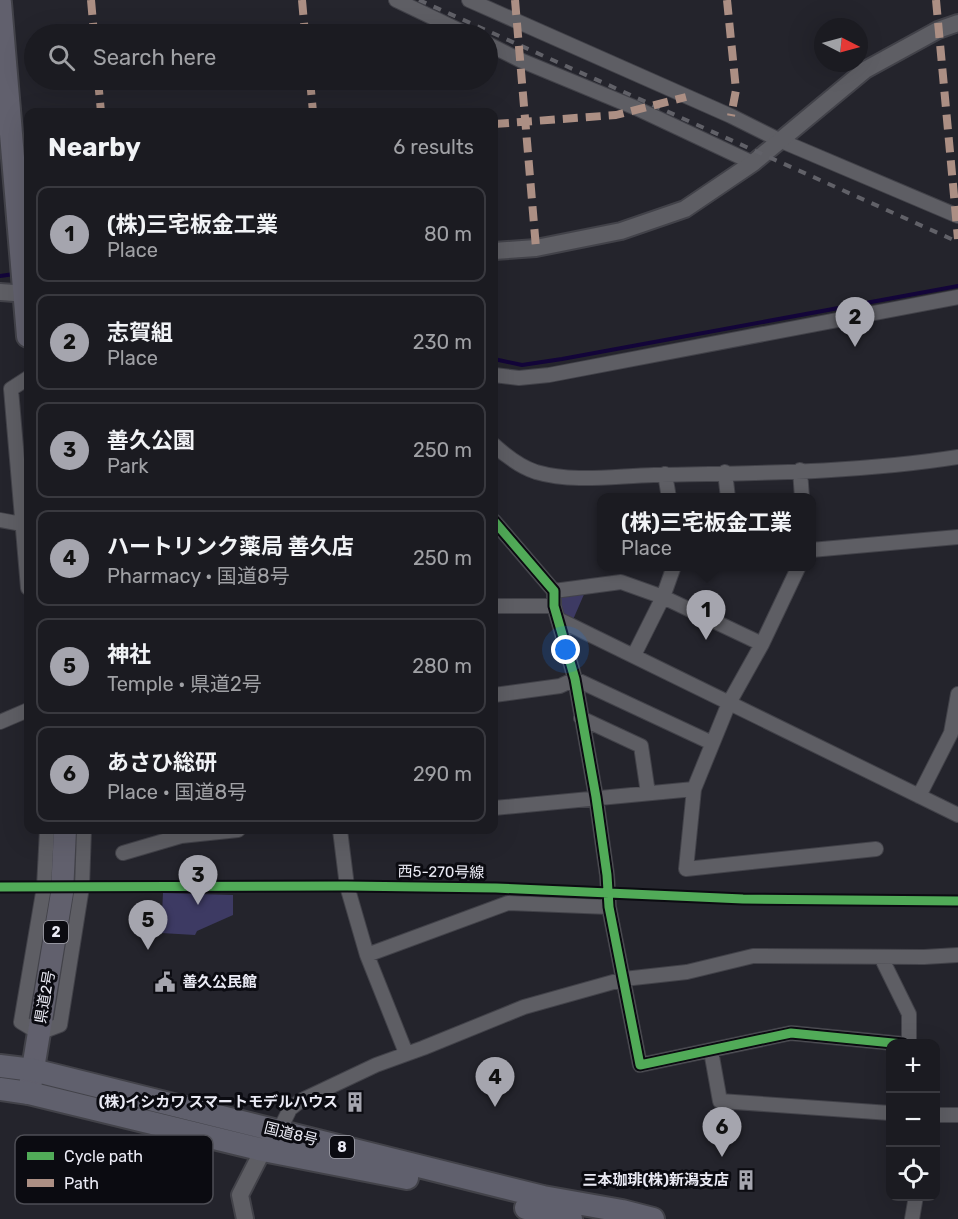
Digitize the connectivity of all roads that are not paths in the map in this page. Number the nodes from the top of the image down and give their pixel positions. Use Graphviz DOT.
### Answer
graph roads {
  1 [pos="396,0"];
  2 [pos="469,0"];
  3 [pos="0,3"];
  4 [pos="958,23"];
  5 [pos="446,24"];
  6 [pos="498,49"];
  7 [pos="779,140"];
  8 [pos="753,163"];
  9 [pos="958,216"];
  10 [pos="498,251"];
  11 [pos="24,262"];
  12 [pos="0,292"];
  13 [pos="24,294"];
  14 [pos="958,297"];
  15 [pos="498,376"];
  16 [pos="24,381"];
  17 [pos="498,449"];
  18 [pos="958,457"];
  19 [pos="800,470"];
  20 [pos="725,472"];
  21 [pos="665,474"];
  22 [pos="668,493"];
  23 [pos="727,493"];
  24 [pos="802,493"];
  25 [pos="24,514"];
  26 [pos="0,520"];
  27 [pos="24,524"];
  28 [pos="498,525"];
  29 [pos="958,537"];
  30 [pos="816,550"];
  31 [pos="673,571"];
  32 [pos="797,571"];
  33 [pos="554,591"];
  34 [pos="663,597"];
  35 [pos="498,606"];
  36 [pos="554,606"];
  37 [pos="560,620"];
  38 [pos="762,644"];
  39 [pos="634,655"];
  40 [pos="575,679"];
  41 [pos="498,694"];
  42 [pos="958,694"];
  43 [pos="729,703"];
  44 [pos="24,712"];
  45 [pos="581,718"];
  46 [pos="0,722"];
  47 [pos="712,743"];
  48 [pos="694,789"];
  49 [pos="648,793"];
  50 [pos="919,796"];
  51 [pos="596,797"];
  52 [pos="498,808"];
  53 [pos="958,815"];
  54 [pos="46,834"];
  55 [pos="65,834"];
  56 [pos="84,834"];
  57 [pos="200,834"];
  58 [pos="340,834"];
  59 [pos="876,849"];
  60 [pos="123,853"];
  61 [pos="609,907"];
  62 [pos="367,954"];
  63 [pos="958,956"];
  64 [pos="881,957"];
  65 [pos="624,979"];
  66 [pos="39,1034"];
  67 [pos="909,1039"];
  68 [pos="886,1042"];
  69 [pos="711,1051"];
  70 [pos="406,1053"];
  71 [pos="0,1066"];
  72 [pos="33,1070"];
  73 [pos="0,1089"];
  74 [pos="29,1093"];
  75 [pos="886,1113"];
  76 [pos="940,1115"];
  77 [pos="958,1115"];
  78 [pos="279,1131"];
  79 [pos="202,1135"];
  80 [pos="213,1138"];
  81 [pos="264,1150"];
  82 [pos="915,1201"];
  83 [pos="244,1219"];
  84 [pos="571,1219"];
  85 [pos="653,1219"];
  86 [pos="912,1219"];
  1 -- 5 [label="street"];
  2 -- 7 [label="street"];
  3 -- 11 [label="main road"];
  4 -- 7 [label="street"];
  6 -- 8 [label="street"];
  7 -- 8 [label="street"];
  7 -- 9 [label="street"];
  8 -- 10 [label="street"];
  12 -- 13 [label="street"];
  14 -- 15 [label="street"];
  16 -- 25 [label="street"];
  17 -- 21 [label="street"];
  18 -- 19 [label="street"];
  19 -- 20 [label="street"];
  19 -- 24 [label="street"];
  20 -- 21 [label="street"];
  20 -- 23 [label="street"];
  21 -- 22 [label="street"];
  26 -- 27 [label="street"];
  28 -- 33 [label="street"];
  29 -- 30 [label="street"];
  31 -- 34 [label="street"];
  32 -- 38 [label="street"];
  33 -- 34 [label="street"];
  33 -- 36 [label="street"];
  34 -- 38 [label="street"];
  34 -- 39 [label="street"];
  35 -- 36 [label="street"];
  36 -- 37 [label="street"];
  37 -- 39 [label="street"];
  37 -- 40 [label="street"];
  38 -- 43 [label="street"];
  39 -- 43 [label="street"];
  40 -- 41 [label="street"];
  40 -- 45 [label="street"];
  40 -- 47 [label="street"];
  42 -- 50 [label="street"];
  43 -- 47 [label="street"];
  43 -- 50 [label="street"];
  44 -- 46 [label="street"];
  45 -- 49 [label="street"];
  45 -- 51 [label="street"];
  47 -- 48 [label="street"];
  48 -- 49 [label="street"];
  48 -- 59 [label="street"];
  49 -- 51 [label="street"];
  50 -- 53 [label="street"];
  51 -- 52 [label="street"];
  51 -- 61 [label="street"];
  54 -- 66 [label="street"];
  55 -- 66 [label="main road, 県道2号 / 2"];
  56 -- 66 [label="street"];
  57 -- 60 [label="street"];
  58 -- 62 [label="street"];
  61 -- 62 [label="street"];
  61 -- 65 [label="street"];
  62 -- 70 [label="street"];
  63 -- 64 [label="street"];
  64 -- 65 [label="street"];
  64 -- 67 [label="street"];
  65 -- 69 [label="street"];
  65 -- 70 [label="street"];
  66 -- 72 [label="main road, 県道2号 / 2"];
  68 -- 69 [label="street"];
  69 -- 75 [label="street"];
  70 -- 78 [label="street"];
  71 -- 72 [label="highway, 国道8号 / 8"];
  72 -- 74 [label="main road, 県道2号 / 2"];
  72 -- 78 [label="highway, 国道8号 / 8"];
  73 -- 74 [label="highway, 国道8号 / 8"];
  74 -- 79 [label="highway, 国道8号 / 8"];
  76 -- 77 [label="street"];
  78 -- 81 [label="street"];
  78 -- 85 [label="highway, 国道8号 / 8"];
  80 -- 81 [label="highway, 国道8号 / 8"];
  81 -- 83 [label="street"];
  81 -- 84 [label="highway, 国道8号 / 8"];
  82 -- 86 [label="street"];
}
